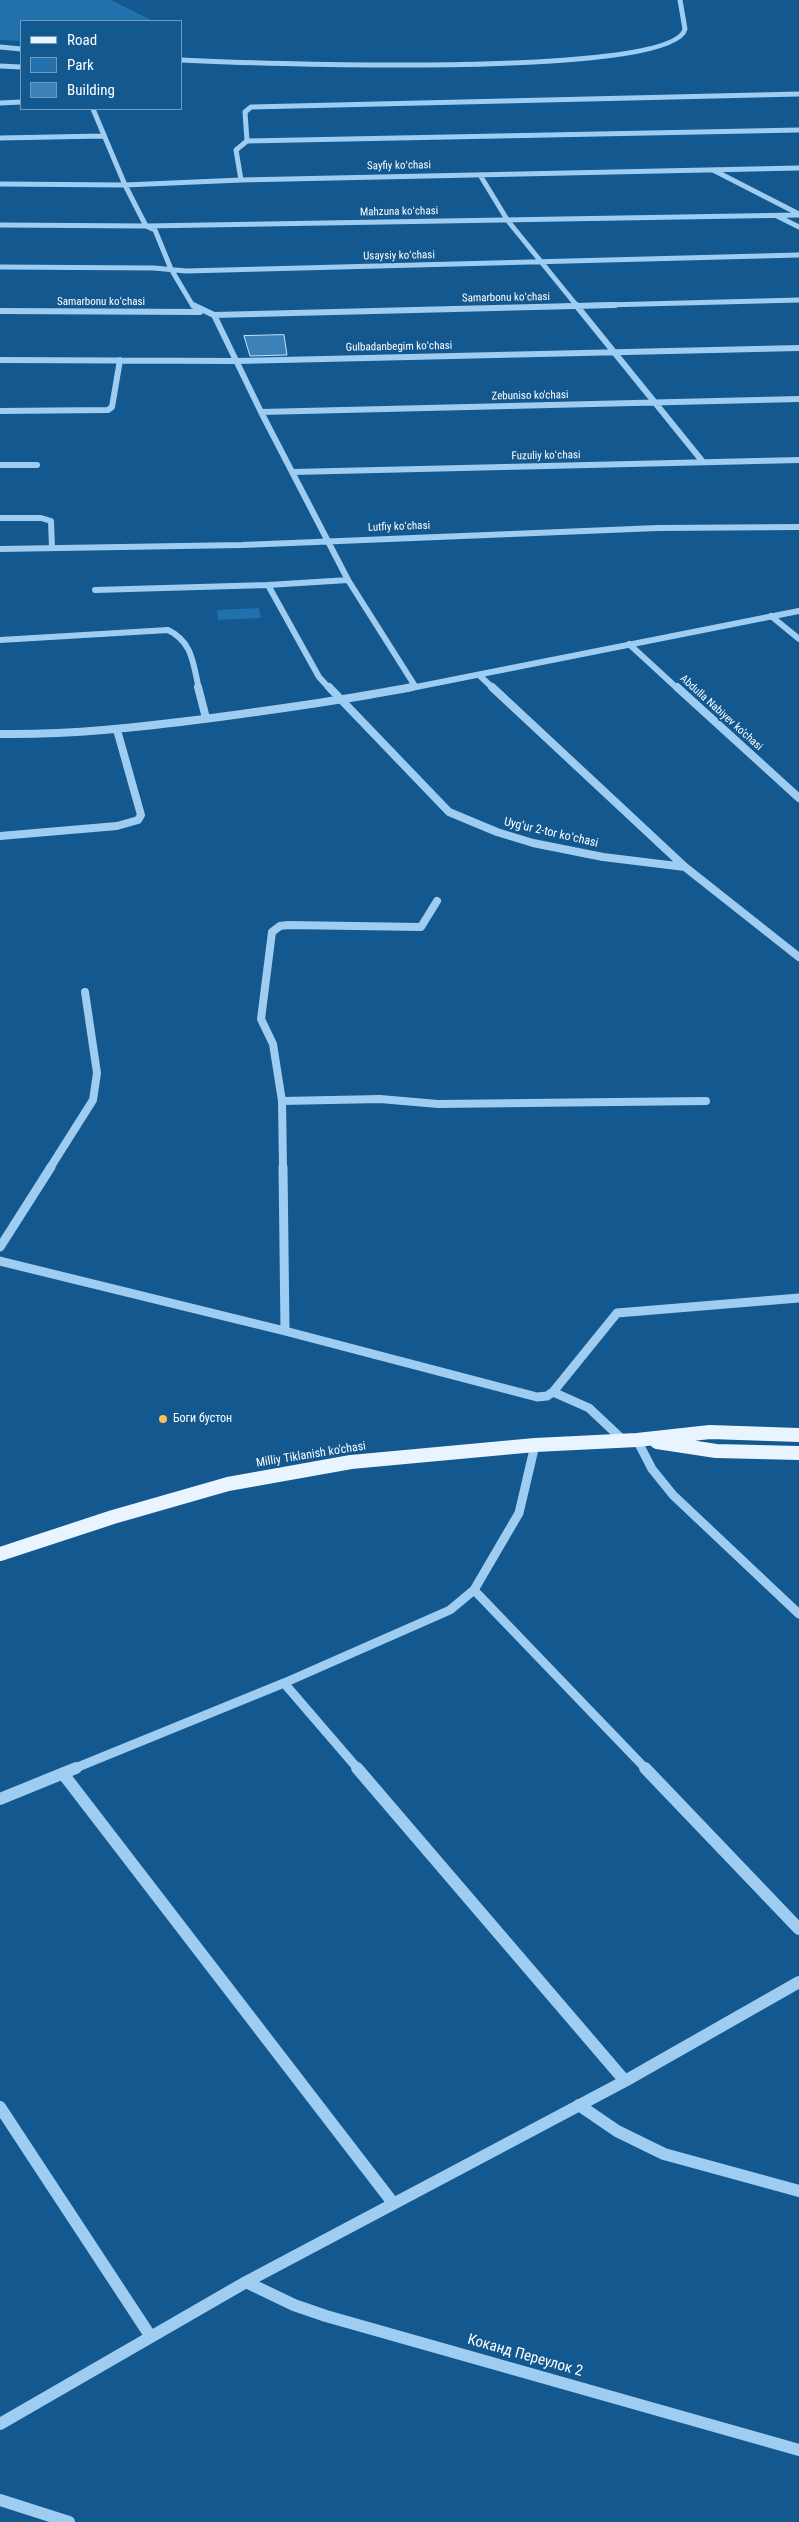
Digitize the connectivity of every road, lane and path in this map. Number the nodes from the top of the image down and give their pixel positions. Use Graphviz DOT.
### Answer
graph roads {
  1 [pos="680,0"];
  2 [pos="0,47"];
  3 [pos="20,48"];
  4 [pos="182,60"];
  5 [pos="0,66"];
  6 [pos="20,67"];
  7 [pos="799,94"];
  8 [pos="20,102"];
  9 [pos="0,104"];
  10 [pos="93,110"];
  11 [pos="799,130"];
  12 [pos="104,136"];
  13 [pos="0,138"];
  14 [pos="248,142"];
  15 [pos="799,168"];
  16 [pos="712,170"];
  17 [pos="480,175"];
  18 [pos="241,180"];
  19 [pos="0,184"];
  20 [pos="125,185"];
  21 [pos="776,215"];
  22 [pos="799,215"];
  23 [pos="508,221"];
  24 [pos="0,225"];
  25 [pos="146,226"];
  26 [pos="799,227"];
  27 [pos="799,255"];
  28 [pos="541,262"];
  29 [pos="0,267"];
  30 [pos="171,269"];
  31 [pos="799,300"];
  32 [pos="579,307"];
  33 [pos="0,311"];
  34 [pos="202,312"];
  35 [pos="214,315"];
  36 [pos="799,348"];
  37 [pos="616,353"];
  38 [pos="0,360"];
  39 [pos="120,360"];
  40 [pos="237,361"];
  41 [pos="799,399"];
  42 [pos="657,403"];
  43 [pos="0,411"];
  44 [pos="261,412"];
  45 [pos="799,460"];
  46 [pos="703,462"];
  47 [pos="0,464"];
  48 [pos="37,465"];
  49 [pos="293,472"];
  50 [pos="0,518"];
  51 [pos="799,527"];
  52 [pos="328,540"];
  53 [pos="52,548"];
  54 [pos="0,549"];
  55 [pos="348,580"];
  56 [pos="268,586"];
  57 [pos="95,590"];
  58 [pos="799,611"];
  59 [pos="771,616"];
  60 [pos="799,639"];
  61 [pos="0,640"];
  62 [pos="629,644"];
  63 [pos="479,675"];
  64 [pos="415,686"];
  65 [pos="343,701"];
  66 [pos="206,718"];
  67 [pos="118,730"];
  68 [pos="0,734"];
  69 [pos="799,798"];
  70 [pos="0,836"];
  71 [pos="685,867"];
  72 [pos="437,901"];
  73 [pos="799,957"];
  74 [pos="86,992"];
  75 [pos="282,1101"];
  76 [pos="706,1101"];
  77 [pos="0,1247"];
  78 [pos="0,1261"];
  79 [pos="799,1298"];
  80 [pos="285,1331"];
  81 [pos="552,1392"];
  82 [pos="799,1435"];
  83 [pos="630,1440"];
  84 [pos="535,1445"];
  85 [pos="799,1453"];
  86 [pos="0,1554"];
  87 [pos="474,1590"];
  88 [pos="799,1614"];
  89 [pos="284,1683"];
  90 [pos="64,1775"];
  91 [pos="0,1799"];
  92 [pos="799,1929"];
  93 [pos="799,1982"];
  94 [pos="625,2081"];
  95 [pos="579,2105"];
  96 [pos="0,2107"];
  97 [pos="799,2191"];
  98 [pos="393,2203"];
  99 [pos="246,2282"];
  100 [pos="151,2337"];
  101 [pos="0,2424"];
  102 [pos="799,2450"];
  103 [pos="0,2500"];
  104 [pos="69,2522"];
  1 -- 4 [label="street"];
  2 -- 3 [label="street"];
  5 -- 6 [label="street"];
  7 -- 14 [label="street"];
  8 -- 9 [label="street"];
  10 -- 12 [label="street"];
  11 -- 14 [label="street"];
  12 -- 13 [label="street"];
  12 -- 20 [label="street"];
  14 -- 18 [label="street"];
  15 -- 16 [label="street, Sayfiy koʻchasi"];
  16 -- 17 [label="street, Sayfiy koʻchasi"];
  16 -- 22 [label="street"];
  17 -- 18 [label="street, Sayfiy koʻchasi"];
  17 -- 23 [label="street"];
  18 -- 20 [label="street, Sayfiy koʻchasi"];
  19 -- 20 [label="street, Sayfiy koʻchasi"];
  20 -- 25 [label="street"];
  21 -- 22 [label="street, Mahzuna koʻchasi"];
  21 -- 23 [label="street, Mahzuna koʻchasi"];
  21 -- 26 [label="street"];
  23 -- 25 [label="street, Mahzuna koʻchasi"];
  23 -- 28 [label="street"];
  24 -- 25 [label="street, Mahzuna koʻchasi"];
  25 -- 30 [label="street"];
  27 -- 28 [label="street, Usaysiy koʻchasi"];
  28 -- 30 [label="street, Usaysiy koʻchasi"];
  28 -- 32 [label="street"];
  29 -- 30 [label="street, Usaysiy koʻchasi"];
  30 -- 34 [label="street"];
  31 -- 32 [label="street, Samarbonu koʻchasi"];
  32 -- 35 [label="street, Samarbonu koʻchasi"];
  32 -- 37 [label="street"];
  33 -- 34 [label="street, Samarbonu koʻchasi"];
  34 -- 35 [label="street, Samarbonu koʻchasi"];
  35 -- 40 [label="street"];
  36 -- 37 [label="street, Gulbadanbegim koʻchasi"];
  37 -- 40 [label="street, Gulbadanbegim koʻchasi"];
  37 -- 42 [label="street"];
  38 -- 39 [label="street, Gulbadanbegim koʻchasi"];
  39 -- 40 [label="street, Gulbadanbegim koʻchasi"];
  39 -- 43 [label="street"];
  40 -- 44 [label="street"];
  41 -- 42 [label="street, Zebuniso ko'chasi"];
  42 -- 44 [label="street, Zebuniso ko'chasi"];
  42 -- 46 [label="street"];
  44 -- 49 [label="street"];
  45 -- 46 [label="street, Fuzuliy koʻchasi"];
  46 -- 49 [label="street, Fuzuliy koʻchasi"];
  47 -- 48 [label="street"];
  49 -- 52 [label="street"];
  50 -- 53 [label="street"];
  51 -- 52 [label="street, Lutfiy koʻchasi"];
  52 -- 53 [label="street, Lutfiy koʻchasi"];
  52 -- 55 [label="street"];
  53 -- 54 [label="street, Lutfiy koʻchasi"];
  55 -- 56 [label="street"];
  55 -- 64 [label="street"];
  56 -- 57 [label="street"];
  56 -- 65 [label="street, Uyg‘ur 2-tor koʻchasi"];
  58 -- 59 [label="street"];
  59 -- 60 [label="street"];
  59 -- 62 [label="street"];
  61 -- 66 [label="street"];
  62 -- 63 [label="street"];
  62 -- 69 [label="street, Abdulla Nabiyev ko'chasi"];
  63 -- 64 [label="street"];
  63 -- 71 [label="street"];
  64 -- 65 [label="street"];
  65 -- 66 [label="street"];
  65 -- 71 [label="street, Uyg‘ur 2-tor koʻchasi"];
  66 -- 67 [label="street"];
  67 -- 68 [label="street"];
  67 -- 70 [label="street"];
  71 -- 73 [label="street"];
  72 -- 75 [label="street"];
  74 -- 77 [label="street"];
  75 -- 76 [label="street"];
  75 -- 80 [label="street"];
  78 -- 80 [label="street"];
  79 -- 81 [label="street"];
  80 -- 81 [label="street"];
  81 -- 83 [label="street"];
  82 -- 83 [label="main road, Milliy Tiklanish ko'chasi"];
  83 -- 84 [label="main road, Milliy Tiklanish ko'chasi"];
  83 -- 85 [label="main road, Milliy Tiklanish ko'chasi"];
  83 -- 88 [label="street"];
  84 -- 86 [label="main road, Milliy Tiklanish ko'chasi"];
  84 -- 87 [label="street"];
  87 -- 89 [label="street"];
  87 -- 92 [label="street"];
  89 -- 90 [label="street"];
  89 -- 94 [label="street"];
  90 -- 91 [label="street"];
  90 -- 98 [label="street"];
  93 -- 94 [label="street"];
  94 -- 95 [label="street"];
  95 -- 97 [label="street"];
  95 -- 98 [label="street"];
  96 -- 100 [label="street"];
  98 -- 99 [label="street"];
  99 -- 100 [label="street"];
  99 -- 102 [label="street, Коканд Πереулок 2"];
  100 -- 101 [label="street"];
  103 -- 104 [label="street"];
}
